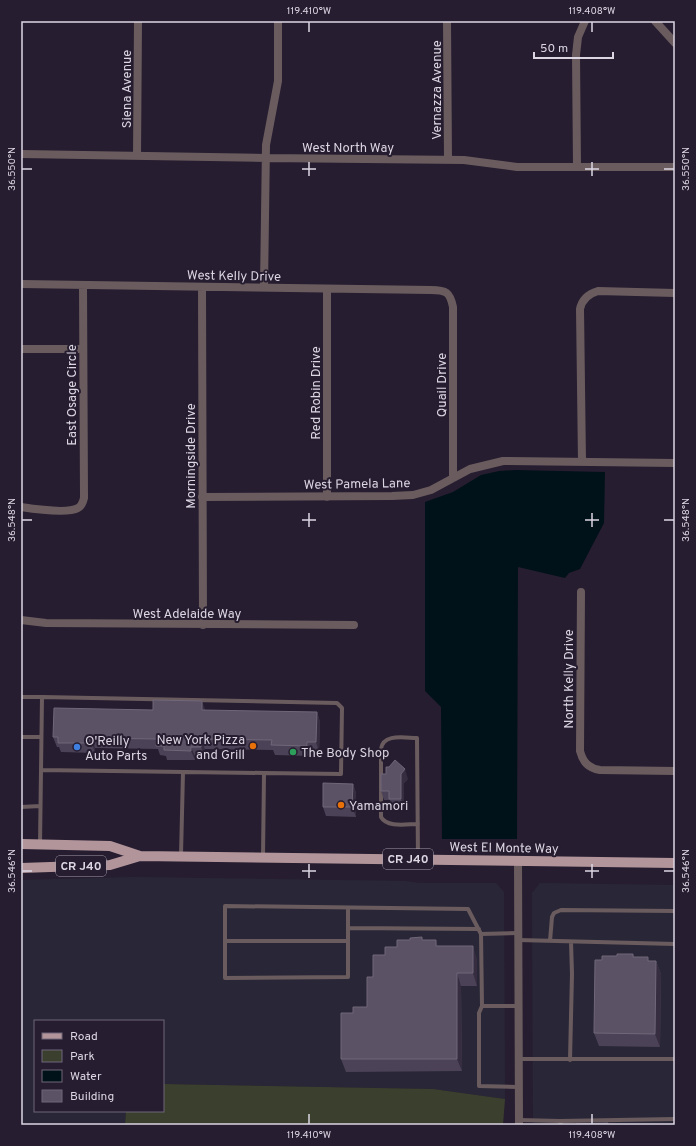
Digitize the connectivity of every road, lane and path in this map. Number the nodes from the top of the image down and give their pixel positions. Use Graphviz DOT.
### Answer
graph roads {
  1 [pos="138,21"];
  2 [pos="278,21"];
  3 [pos="447,21"];
  4 [pos="585,21"];
  5 [pos="655,21"];
  6 [pos="675,42"];
  7 [pos="21,154"];
  8 [pos="138,156"];
  9 [pos="266,158"];
  10 [pos="448,160"];
  11 [pos="577,167"];
  12 [pos="675,167"];
  13 [pos="21,284"];
  14 [pos="83,285"];
  15 [pos="202,287"];
  16 [pos="264,287"];
  17 [pos="327,289"];
  18 [pos="447,293"];
  19 [pos="675,293"];
  20 [pos="21,349"];
  21 [pos="83,349"];
  22 [pos="582,462"];
  23 [pos="675,463"];
  24 [pos="454,478"];
  25 [pos="202,497"];
  26 [pos="327,497"];
  27 [pos="21,507"];
  28 [pos="581,592"];
  29 [pos="21,620"];
  30 [pos="203,625"];
  31 [pos="354,625"];
  32 [pos="21,697"];
  33 [pos="42,697"];
  34 [pos="21,736"];
  35 [pos="41,737"];
  36 [pos="41,770"];
  37 [pos="675,771"];
  38 [pos="183,772"];
  39 [pos="264,773"];
  40 [pos="40,806"];
  41 [pos="21,807"];
  42 [pos="418,824"];
  43 [pos="21,844"];
  44 [pos="40,844"];
  45 [pos="140,856"];
  46 [pos="181,856"];
  47 [pos="263,857"];
  48 [pos="418,859"];
  49 [pos="518,860"];
  50 [pos="675,863"];
  51 [pos="21,868"];
  52 [pos="348,908"];
  53 [pos="675,911"];
  54 [pos="348,928"];
  55 [pos="479,929"];
  56 [pos="482,934"];
  57 [pos="518,937"];
  58 [pos="225,941"];
  59 [pos="348,941"];
  60 [pos="550,941"];
  61 [pos="571,942"];
  62 [pos="675,944"];
  63 [pos="482,1006"];
  64 [pos="518,1006"];
  65 [pos="518,1059"];
  66 [pos="675,1059"];
  67 [pos="570,1060"];
  68 [pos="518,1087"];
  69 [pos="675,1119"];
  70 [pos="519,1123"];
  71 [pos="560,1123"];
  1 -- 8 [label="street, Siena Avenue"];
  2 -- 9 [label="street"];
  3 -- 10 [label="street, Vernazza Avenue"];
  4 -- 11 [label="street"];
  5 -- 6 [label="street"];
  7 -- 8 [label="street, West North Way"];
  8 -- 9 [label="street, West North Way"];
  9 -- 10 [label="street, West North Way"];
  9 -- 16 [label="street"];
  10 -- 11 [label="street, West North Way"];
  11 -- 12 [label="street, West North Way"];
  13 -- 14 [label="street, West Kelly Drive"];
  14 -- 15 [label="street, West Kelly Drive"];
  14 -- 21 [label="street, East Osage Circle"];
  15 -- 16 [label="street, West Kelly Drive"];
  15 -- 25 [label="street, Morningside Drive"];
  16 -- 17 [label="street, West Kelly Drive"];
  17 -- 18 [label="street, West Kelly Drive"];
  17 -- 26 [label="street, Red Robin Drive"];
  18 -- 24 [label="street, Quail Drive"];
  19 -- 22 [label="street"];
  20 -- 21 [label="street"];
  21 -- 27 [label="street, East Osage Circle"];
  22 -- 23 [label="street, West Pamela Lane"];
  22 -- 24 [label="street, West Pamela Lane"];
  24 -- 26 [label="street, West Pamela Lane"];
  25 -- 26 [label="street, West Pamela Lane"];
  25 -- 30 [label="street, Morningside Drive"];
  28 -- 37 [label="street, North Kelly Drive"];
  29 -- 30 [label="street, West Adelaide Way"];
  30 -- 31 [label="street, West Adelaide Way"];
  32 -- 33 [label="lane"];
  33 -- 35 [label="lane"];
  33 -- 39 [label="lane"];
  34 -- 35 [label="lane"];
  35 -- 36 [label="lane"];
  36 -- 38 [label="lane"];
  36 -- 40 [label="lane"];
  38 -- 39 [label="lane"];
  38 -- 46 [label="lane"];
  39 -- 47 [label="lane"];
  40 -- 41 [label="lane"];
  40 -- 44 [label="lane"];
  42 -- 42 [label="lane"];
  42 -- 48 [label="lane"];
  43 -- 44 [label="main road, West El Monte Way / CR J40"];
  44 -- 45 [label="main road, West El Monte Way / CR J40"];
  45 -- 46 [label="main road, West El Monte Way / CR J40"];
  45 -- 51 [label="main road, West El Monte Way / CR J40"];
  46 -- 47 [label="main road, West El Monte Way / CR J40"];
  47 -- 48 [label="main road, West El Monte Way / CR J40"];
  48 -- 49 [label="main road, West El Monte Way / CR J40"];
  49 -- 50 [label="main road, West El Monte Way / CR J40"];
  49 -- 57 [label="street"];
  52 -- 54 [label="lane"];
  52 -- 55 [label="lane"];
  52 -- 58 [label="lane"];
  53 -- 60 [label="lane"];
  54 -- 55 [label="lane"];
  54 -- 59 [label="lane"];
  55 -- 56 [label="lane"];
  56 -- 57 [label="lane"];
  56 -- 63 [label="lane"];
  57 -- 60 [label="lane"];
  57 -- 64 [label="street"];
  58 -- 59 [label="lane"];
  58 -- 59 [label="lane"];
  60 -- 61 [label="lane"];
  61 -- 62 [label="lane"];
  61 -- 67 [label="lane"];
  63 -- 64 [label="lane"];
  63 -- 68 [label="lane"];
  64 -- 65 [label="street"];
  65 -- 67 [label="lane"];
  65 -- 68 [label="street"];
  66 -- 67 [label="lane"];
  68 -- 70 [label="street"];
  69 -- 71 [label="lane"];
  70 -- 71 [label="lane"];
}
